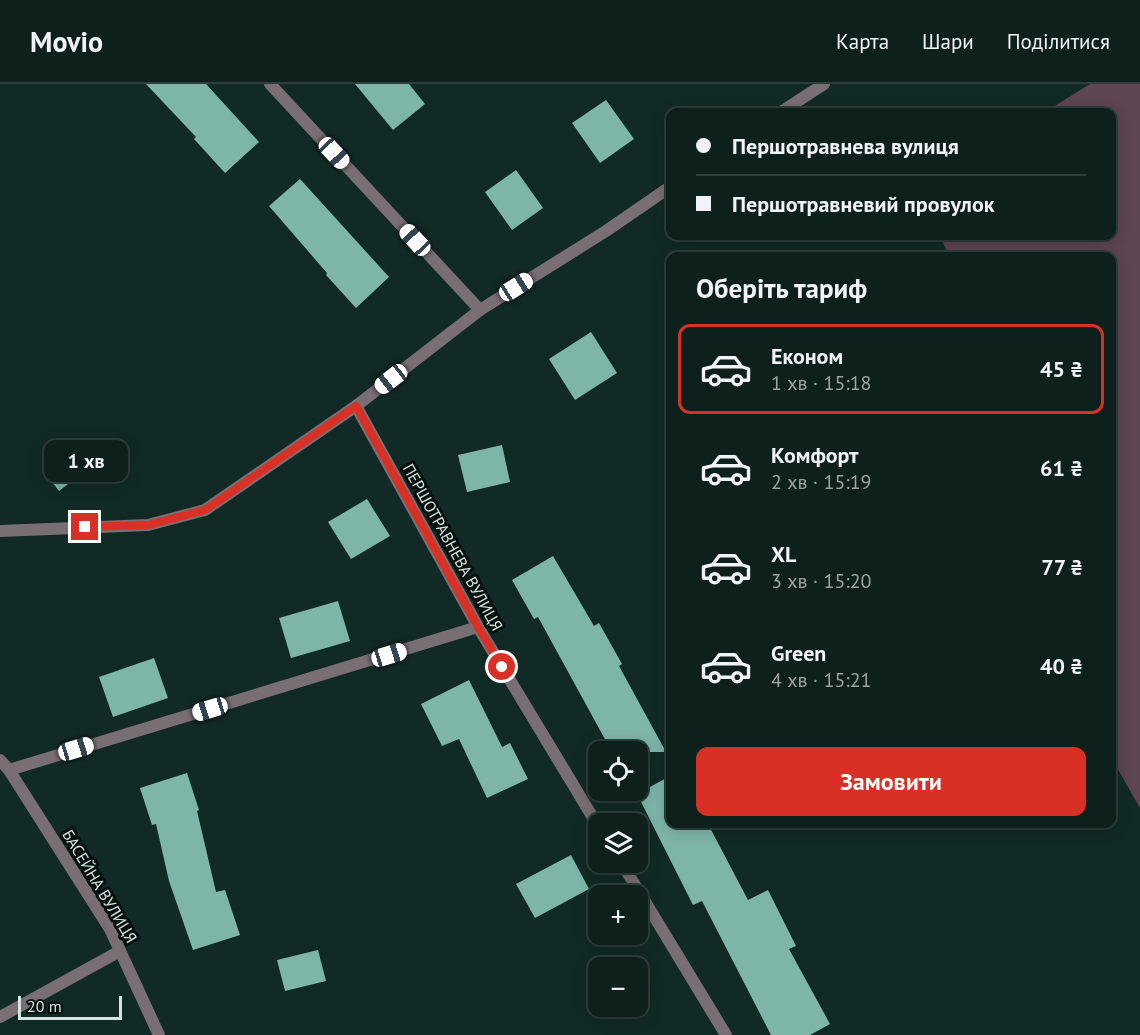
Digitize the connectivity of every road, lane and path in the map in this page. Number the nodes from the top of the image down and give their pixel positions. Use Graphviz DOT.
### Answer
graph roads {
  1 [pos="270,84"];
  2 [pos="824,84"];
  3 [pos="787,108"];
  4 [pos="666,190"];
  5 [pos="480,310"];
  6 [pos="356,406"];
  7 [pos="0,531"];
  8 [pos="478,627"];
  9 [pos="4,765"];
  10 [pos="590,813"];
  11 [pos="628,873"];
  12 [pos="120,951"];
  13 [pos="0,1017"];
  14 [pos="159,1035"];
  15 [pos="726,1035"];
  1 -- 5 [label="street"];
  2 -- 3 [label="street"];
  4 -- 5 [label="street"];
  5 -- 6 [label="street"];
  6 -- 7 [label="street"];
  6 -- 8 [label="street, ПЕРШОТРАВНЕВА ВУЛИЦЯ"];
  8 -- 9 [label="street"];
  8 -- 10 [label="street, ПЕРШОТРАВНЕВА ВУЛИЦЯ"];
  9 -- 12 [label="street, БАСЕЙНА ВУЛИЦЯ"];
  11 -- 15 [label="street"];
  12 -- 13 [label="street"];
  12 -- 14 [label="street, БАСЕЙНА ВУЛИЦЯ"];
}
